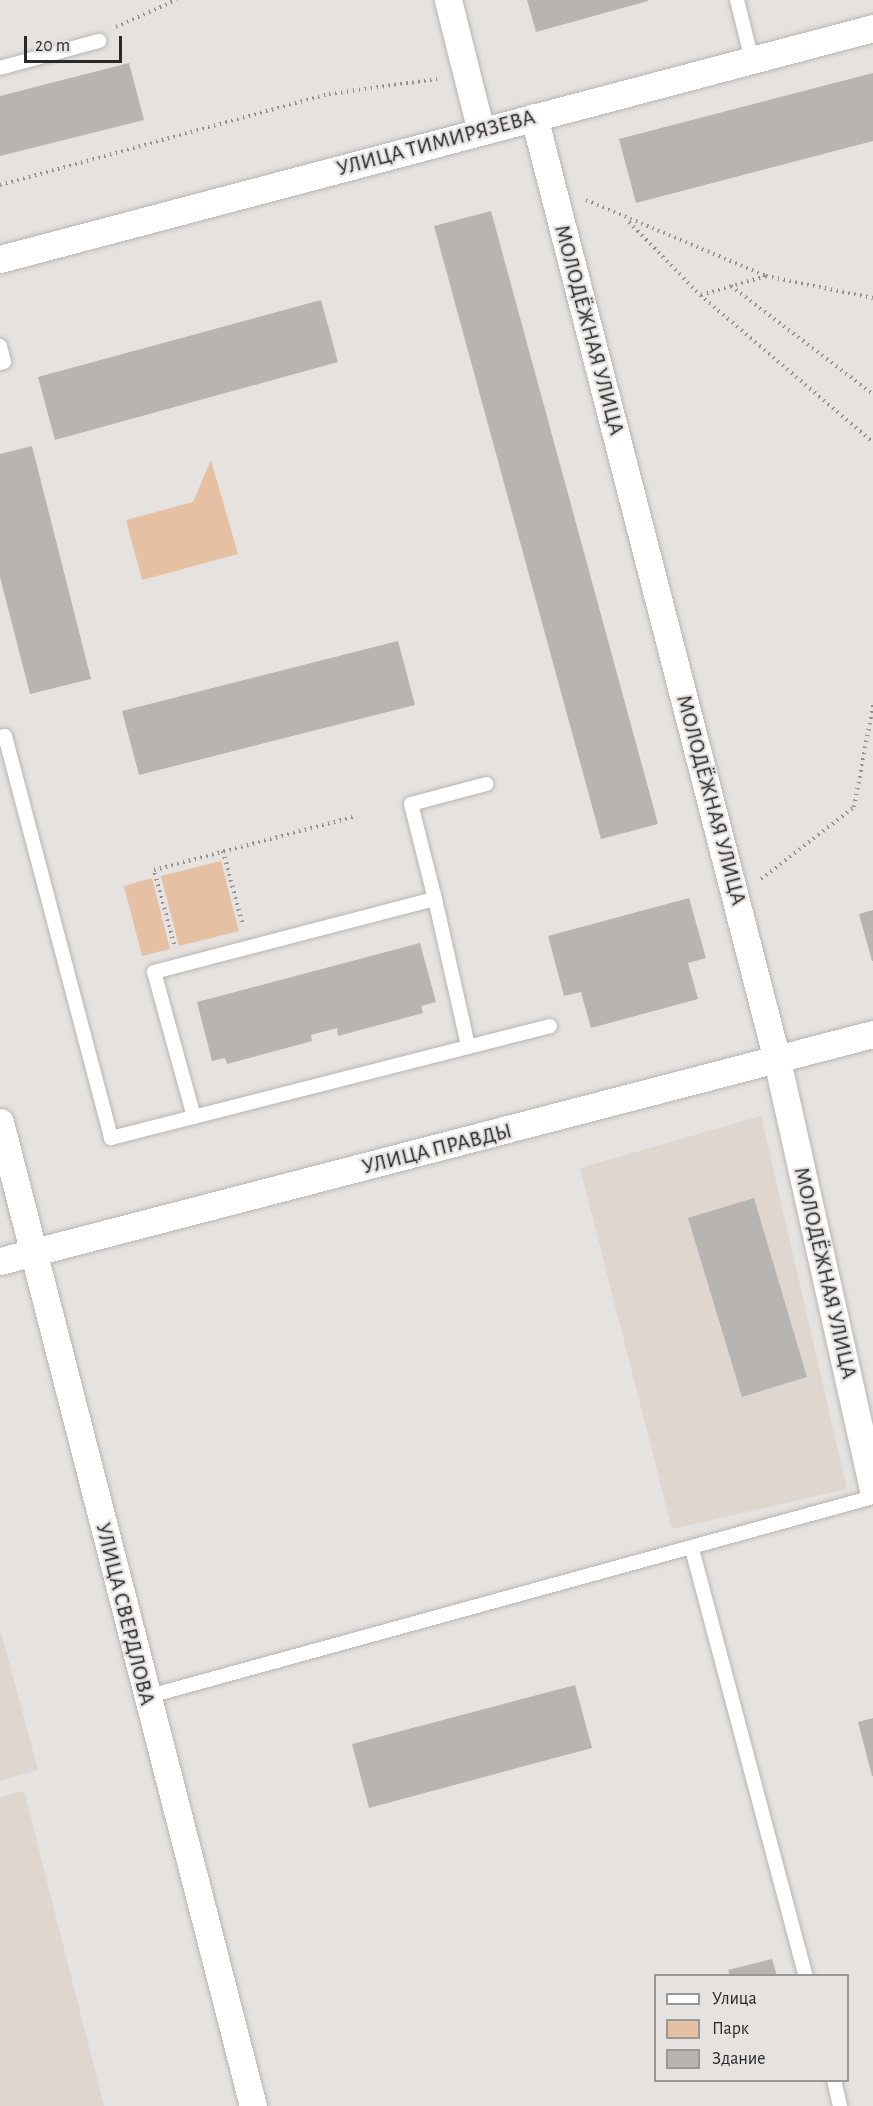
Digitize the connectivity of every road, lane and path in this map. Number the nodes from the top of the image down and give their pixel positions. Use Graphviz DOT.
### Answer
graph roads {
  1 [pos="176,0"];
  2 [pos="448,0"];
  3 [pos="737,0"];
  4 [pos="873,28"];
  5 [pos="99,41"];
  6 [pos="752,60"];
  7 [pos="0,68"];
  8 [pos="467,76"];
  9 [pos="534,117"];
  10 [pos="481,131"];
  11 [pos="551,183"];
  12 [pos="0,185"];
  13 [pos="626,219"];
  14 [pos="0,259"];
  15 [pos="766,276"];
  16 [pos="731,286"];
  17 [pos="700,295"];
  18 [pos="873,298"];
  19 [pos="0,346"];
  20 [pos="0,363"];
  21 [pos="873,394"];
  22 [pos="873,442"];
  23 [pos="873,705"];
  24 [pos="0,737"];
  25 [pos="486,784"];
  26 [pos="357,816"];
  27 [pos="223,851"];
  28 [pos="736,897"];
  29 [pos="435,899"];
  30 [pos="249,948"];
  31 [pos="169,968"];
  32 [pos="550,1026"];
  33 [pos="873,1034"];
  34 [pos="468,1046"];
  35 [pos="777,1060"];
  36 [pos="194,1117"];
  37 [pos="0,1122"];
  38 [pos="33,1252"];
  39 [pos="0,1261"];
  40 [pos="873,1488"];
  41 [pos="873,1497"];
  42 [pos="692,1549"];
  43 [pos="146,1697"];
  44 [pos="805,1974"];
  45 [pos="834,2082"];
  46 [pos="253,2106"];
  47 [pos="840,2106"];
  1 -- 5 [label="path"];
  2 -- 8 [label="street"];
  3 -- 6 [label="lane"];
  4 -- 6 [label="street, УЛИЦА ТИМИРЯЗЕВА"];
  5 -- 7 [label="lane"];
  6 -- 9 [label="street, УЛИЦА ТИМИРЯЗЕВА"];
  8 -- 10 [label="street"];
  8 -- 12 [label="path"];
  9 -- 10 [label="street, УЛИЦА ТИМИРЯЗЕВА"];
  9 -- 11 [label="street, МОЛОДЁЖНАЯ УЛИЦА"];
  10 -- 14 [label="street, УЛИЦА ТИМИРЯЗЕВА"];
  11 -- 13 [label="path"];
  11 -- 28 [label="street, МОЛОДЁЖНАЯ УЛИЦА"];
  13 -- 15 [label="path"];
  13 -- 17 [label="path"];
  15 -- 16 [label="path"];
  15 -- 18 [label="path"];
  16 -- 17 [label="path"];
  16 -- 21 [label="path"];
  17 -- 22 [label="path"];
  19 -- 20 [label="lane"];
  23 -- 28 [label="path"];
  24 -- 36 [label="lane"];
  25 -- 29 [label="lane"];
  26 -- 27 [label="path"];
  27 -- 30 [label="path"];
  27 -- 31 [label="path"];
  28 -- 35 [label="street, МОЛОДЁЖНАЯ УЛИЦА"];
  29 -- 30 [label="lane"];
  29 -- 34 [label="lane"];
  30 -- 31 [label="lane"];
  31 -- 36 [label="lane"];
  32 -- 34 [label="lane"];
  33 -- 35 [label="street, УЛИЦА ПРАВДЫ"];
  34 -- 36 [label="lane"];
  35 -- 38 [label="street, УЛИЦА ПРАВДЫ"];
  35 -- 40 [label="street, МОЛОДЁЖНАЯ УЛИЦА"];
  37 -- 38 [label="street, УЛИЦА СВЕРДЛОВА"];
  38 -- 39 [label="street, УЛИЦА ПРАВДЫ"];
  38 -- 43 [label="street, УЛИЦА СВЕРДЛОВА"];
  41 -- 42 [label="lane"];
  42 -- 43 [label="lane"];
  42 -- 44 [label="lane"];
  43 -- 46 [label="street, УЛИЦА СВЕРДЛОВА"];
  45 -- 47 [label="lane"];
}
